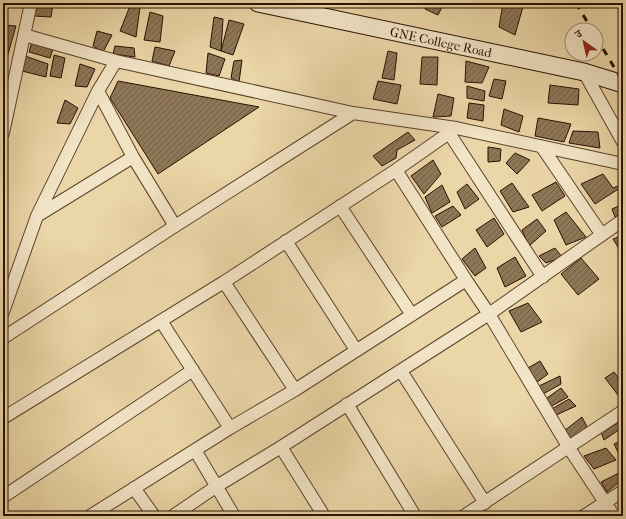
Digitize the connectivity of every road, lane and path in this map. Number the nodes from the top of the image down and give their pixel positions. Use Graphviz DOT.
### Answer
graph roads {
  1 [pos="31,3"];
  2 [pos="258,3"];
  3 [pos="24,35"];
  4 [pos="116,61"];
  5 [pos="584,72"];
  6 [pos="623,84"];
  7 [pos="98,91"];
  8 [pos="353,113"];
  9 [pos="453,130"];
  10 [pos="3,133"];
  11 [pos="623,142"];
  12 [pos="542,147"];
  13 [pos="133,157"];
  14 [pos="623,164"];
  15 [pos="396,170"];
  16 [pos="340,206"];
  17 [pos="37,216"];
  18 [pos="623,220"];
  19 [pos="175,226"];
  20 [pos="602,235"];
  21 [pos="286,242"];
  22 [pos="543,277"];
  23 [pos="466,280"];
  24 [pos="224,282"];
  25 [pos="3,312"];
  26 [pos="489,314"];
  27 [pos="412,315"];
  28 [pos="161,321"];
  29 [pos="3,338"];
  30 [pos="356,350"];
  31 [pos="193,370"];
  32 [pos="401,371"];
  33 [pos="295,390"];
  34 [pos="347,404"];
  35 [pos="623,411"];
  36 [pos="3,418"];
  37 [pos="230,428"];
  38 [pos="281,447"];
  39 [pos="569,448"];
  40 [pos="195,450"];
  41 [pos="217,486"];
  42 [pos="134,488"];
  43 [pos="623,491"];
  44 [pos="3,497"];
  45 [pos="485,503"];
  46 [pos="605,503"];
  47 [pos="90,516"];
  48 [pos="154,516"];
  49 [pos="173,516"];
  50 [pos="234,516"];
  51 [pos="324,516"];
  52 [pos="414,516"];
  53 [pos="464,516"];
  54 [pos="584,516"];
  55 [pos="614,516"];
  1 -- 3 [label="street"];
  2 -- 5 [label="street, GNE College Road"];
  3 -- 4 [label="street"];
  3 -- 10 [label="street"];
  4 -- 7 [label="street"];
  4 -- 8 [label="street"];
  5 -- 6 [label="street, GNE College Road"];
  5 -- 11 [label="street"];
  7 -- 13 [label="street"];
  7 -- 17 [label="street"];
  8 -- 9 [label="street"];
  8 -- 19 [label="street"];
  9 -- 12 [label="street"];
  9 -- 15 [label="street"];
  9 -- 22 [label="street"];
  12 -- 14 [label="street"];
  12 -- 20 [label="street"];
  13 -- 17 [label="street"];
  13 -- 19 [label="street"];
  15 -- 16 [label="street"];
  15 -- 23 [label="street"];
  16 -- 21 [label="street"];
  16 -- 27 [label="street"];
  17 -- 25 [label="street"];
  18 -- 20 [label="street"];
  19 -- 29 [label="street"];
  20 -- 22 [label="street"];
  21 -- 24 [label="street"];
  21 -- 30 [label="street"];
  22 -- 26 [label="street"];
  23 -- 26 [label="street"];
  23 -- 27 [label="street"];
  24 -- 28 [label="street"];
  24 -- 33 [label="street"];
  26 -- 32 [label="street"];
  26 -- 39 [label="street"];
  27 -- 30 [label="street"];
  28 -- 31 [label="street"];
  28 -- 36 [label="street"];
  30 -- 33 [label="street"];
  31 -- 37 [label="street"];
  31 -- 44 [label="street"];
  32 -- 34 [label="street"];
  32 -- 45 [label="street"];
  33 -- 37 [label="street"];
  34 -- 38 [label="street"];
  34 -- 52 [label="street"];
  35 -- 39 [label="street"];
  37 -- 40 [label="street"];
  38 -- 41 [label="street"];
  38 -- 51 [label="street"];
  39 -- 45 [label="street"];
  39 -- 46 [label="street"];
  40 -- 41 [label="street"];
  40 -- 42 [label="street"];
  41 -- 49 [label="street"];
  41 -- 50 [label="street"];
  42 -- 47 [label="street"];
  42 -- 48 [label="street"];
  43 -- 46 [label="street"];
  45 -- 53 [label="street"];
  46 -- 54 [label="street"];
  46 -- 55 [label="street"];
}
